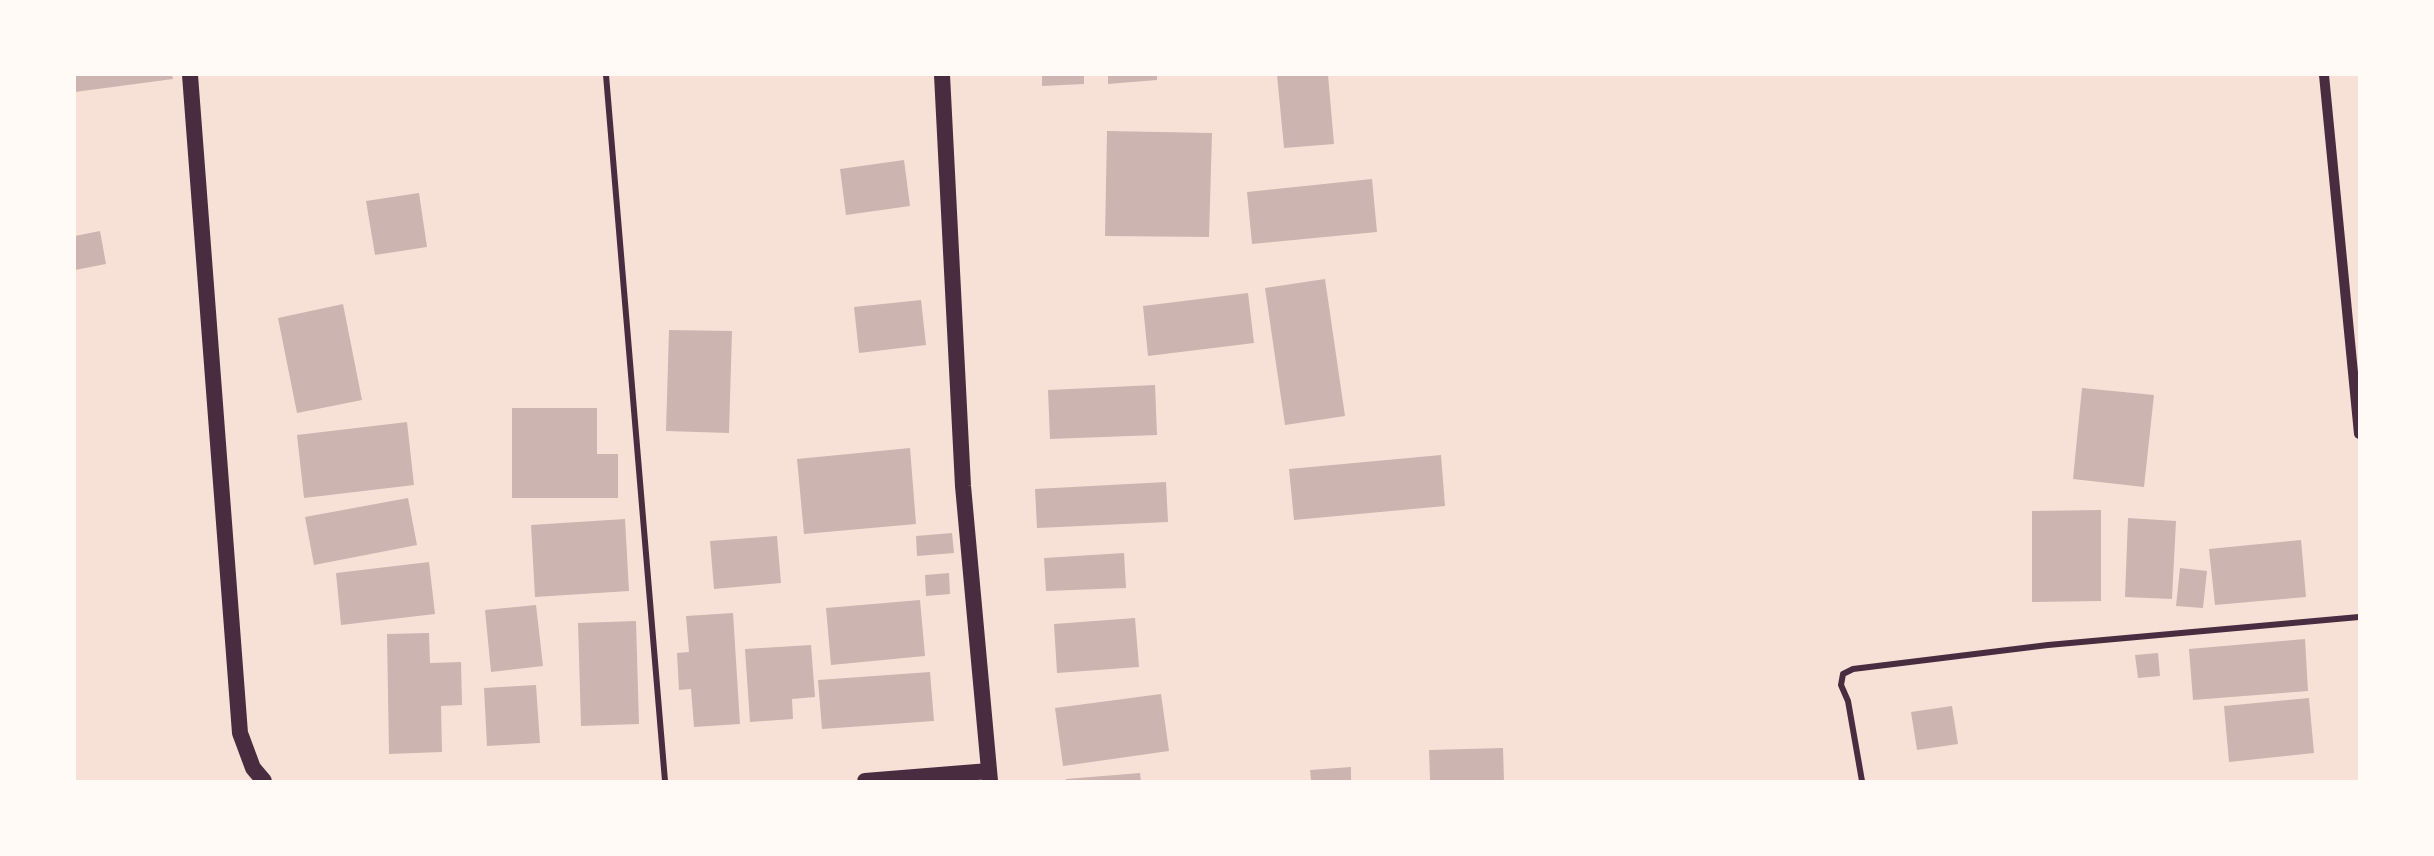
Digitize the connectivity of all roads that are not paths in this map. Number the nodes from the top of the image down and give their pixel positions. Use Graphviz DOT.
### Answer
graph roads {
  1 [pos="190,75"];
  2 [pos="606,75"];
  3 [pos="942,75"];
  4 [pos="2324,75"];
  5 [pos="2359,434"];
  6 [pos="2359,617"];
  7 [pos="989,776"];
  8 [pos="264,781"];
  9 [pos="665,781"];
  10 [pos="865,781"];
  11 [pos="1862,781"];
  1 -- 8 [label="highway"];
  2 -- 9 [label="street"];
  3 -- 7 [label="highway"];
  4 -- 5 [label="street"];
  6 -- 11 [label="street"];
  7 -- 10 [label="highway"];
}
